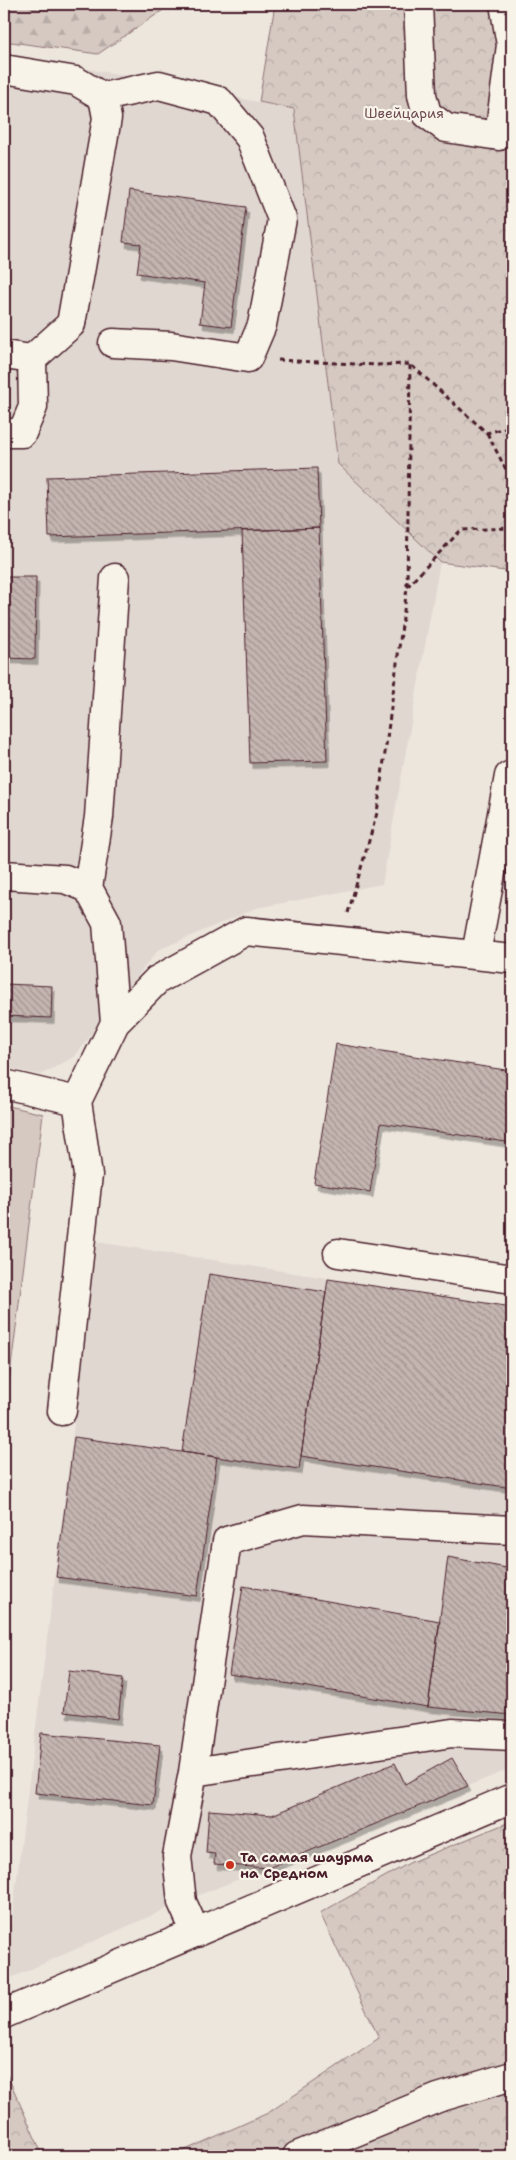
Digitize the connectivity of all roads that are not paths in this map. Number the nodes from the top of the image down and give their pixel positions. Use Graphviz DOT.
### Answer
graph roads {
  1 [pos="418,4"];
  2 [pos="504,4"];
  3 [pos="4,69"];
  4 [pos="103,97"];
  5 [pos="113,343"];
  6 [pos="4,355"];
  7 [pos="32,359"];
  8 [pos="4,433"];
  9 [pos="115,578"];
  10 [pos="512,777"];
  11 [pos="4,875"];
  12 [pos="88,888"];
  13 [pos="476,954"];
  14 [pos="512,959"];
  15 [pos="115,1023"];
  16 [pos="4,1084"];
  17 [pos="77,1101"];
  18 [pos="338,1253"];
  19 [pos="512,1279"];
  20 [pos="62,1412"];
  21 [pos="512,1530"];
  22 [pos="512,1736"];
  23 [pos="193,1772"];
  24 [pos="512,1798"];
  25 [pos="196,1933"];
  26 [pos="4,2014"];
  27 [pos="512,2076"];
  28 [pos="297,2156"];
  1 -- 2 [label="lane"];
  3 -- 4 [label="lane"];
  4 -- 5 [label="lane"];
  4 -- 7 [label="lane"];
  6 -- 7 [label="lane"];
  7 -- 8 [label="lane"];
  9 -- 12 [label="lane"];
  10 -- 13 [label="lane"];
  11 -- 12 [label="lane"];
  12 -- 15 [label="lane"];
  13 -- 14 [label="lane"];
  13 -- 15 [label="lane"];
  15 -- 17 [label="lane"];
  16 -- 17 [label="lane"];
  17 -- 20 [label="lane"];
  18 -- 19 [label="lane"];
  21 -- 23 [label="lane"];
  22 -- 23 [label="lane"];
  23 -- 25 [label="lane"];
  24 -- 25 [label="lane"];
  25 -- 26 [label="lane"];
  27 -- 28 [label="lane"];
}
